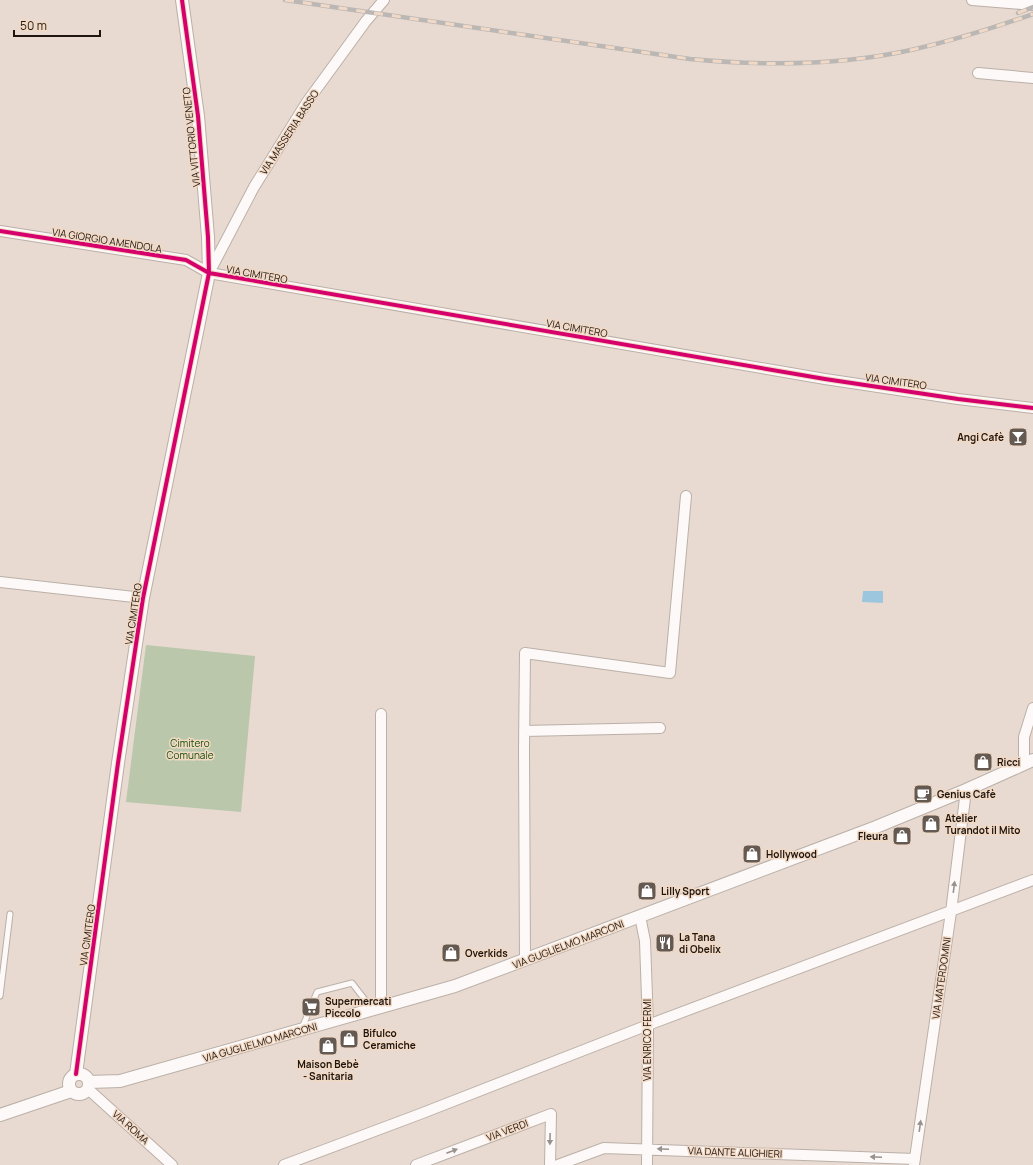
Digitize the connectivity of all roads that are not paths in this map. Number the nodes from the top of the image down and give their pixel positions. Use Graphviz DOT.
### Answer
graph roads {
  1 [pos="182,0"];
  2 [pos="384,0"];
  3 [pos="972,0"];
  4 [pos="1033,5"];
  5 [pos="978,73"];
  6 [pos="1033,78"];
  7 [pos="0,231"];
  8 [pos="209,273"];
  9 [pos="1032,410"];
  10 [pos="686,496"];
  11 [pos="0,582"];
  12 [pos="143,598"];
  13 [pos="1033,708"];
  14 [pos="381,714"];
  15 [pos="660,728"];
  16 [pos="524,731"];
  17 [pos="1029,762"];
  18 [pos="966,790"];
  19 [pos="1033,880"];
  20 [pos="951,912"];
  21 [pos="10,914"];
  22 [pos="640,916"];
  23 [pos="525,960"];
  24 [pos="0,996"];
  25 [pos="377,1009"];
  26 [pos="648,1025"];
  27 [pos="301,1030"];
  28 [pos="76,1074"];
  29 [pos="89,1086"];
  30 [pos="70,1091"];
  31 [pos="0,1116"];
  32 [pos="647,1148"];
  33 [pos="915,1162"];
  34 [pos="172,1165"];
  35 [pos="284,1165"];
  36 [pos="416,1165"];
  37 [pos="550,1165"];
  38 [pos="558,1165"];
  39 [pos="647,1165"];
  1 -- 8 [label="street, VIA VITTORIO VENETO"];
  2 -- 8 [label="street, VIA MASSERIA BASSO"];
  3 -- 4 [label="street"];
  5 -- 6 [label="street"];
  7 -- 8 [label="street, VIA GIORGIO AMENDOLA"];
  8 -- 9 [label="street, VIA CIMITERO"];
  8 -- 12 [label="street, VIA CIMITERO"];
  10 -- 16 [label="street"];
  11 -- 12 [label="street"];
  12 -- 28 [label="street, VIA CIMITERO"];
  13 -- 17 [label="street"];
  14 -- 25 [label="street"];
  15 -- 16 [label="street"];
  16 -- 23 [label="street"];
  17 -- 18 [label="street, VIA GUGLIELMO MARCONI"];
  20 -- 18 [label="street, VIA MATERDOMINI, one-way"];
  18 -- 22 [label="street, VIA GUGLIELMO MARCONI"];
  19 -- 20 [label="street"];
  20 -- 26 [label="street"];
  33 -- 20 [label="street, VIA MATERDOMINI, one-way"];
  21 -- 24 [label="lane"];
  22 -- 23 [label="street, VIA GUGLIELMO MARCONI"];
  22 -- 26 [label="street, VIA ENRICO FERMI"];
  23 -- 25 [label="street, VIA GUGLIELMO MARCONI"];
  25 -- 27 [label="street, VIA GUGLIELMO MARCONI"];
  25 -- 27 [label="lane"];
  26 -- 32 [label="street, VIA ENRICO FERMI"];
  26 -- 35 [label="street"];
  27 -- 29 [label="street, VIA GUGLIELMO MARCONI"];
  28 -- 29 [label="street"];
  28 -- 30 [label="street"];
  29 -- 30 [label="street"];
  29 -- 34 [label="street, VIA ROMA"];
  30 -- 31 [label="street"];
  33 -- 32 [label="street, VIA DANTE ALIGHIERI, one-way"];
  32 -- 38 [label="street, VIA DANTE ALIGHIERI"];
  32 -- 39 [label="street, VIA ENRICO FERMI"];
  36 -- 37 [label="street, VIA VERDI, one-way"];
}
